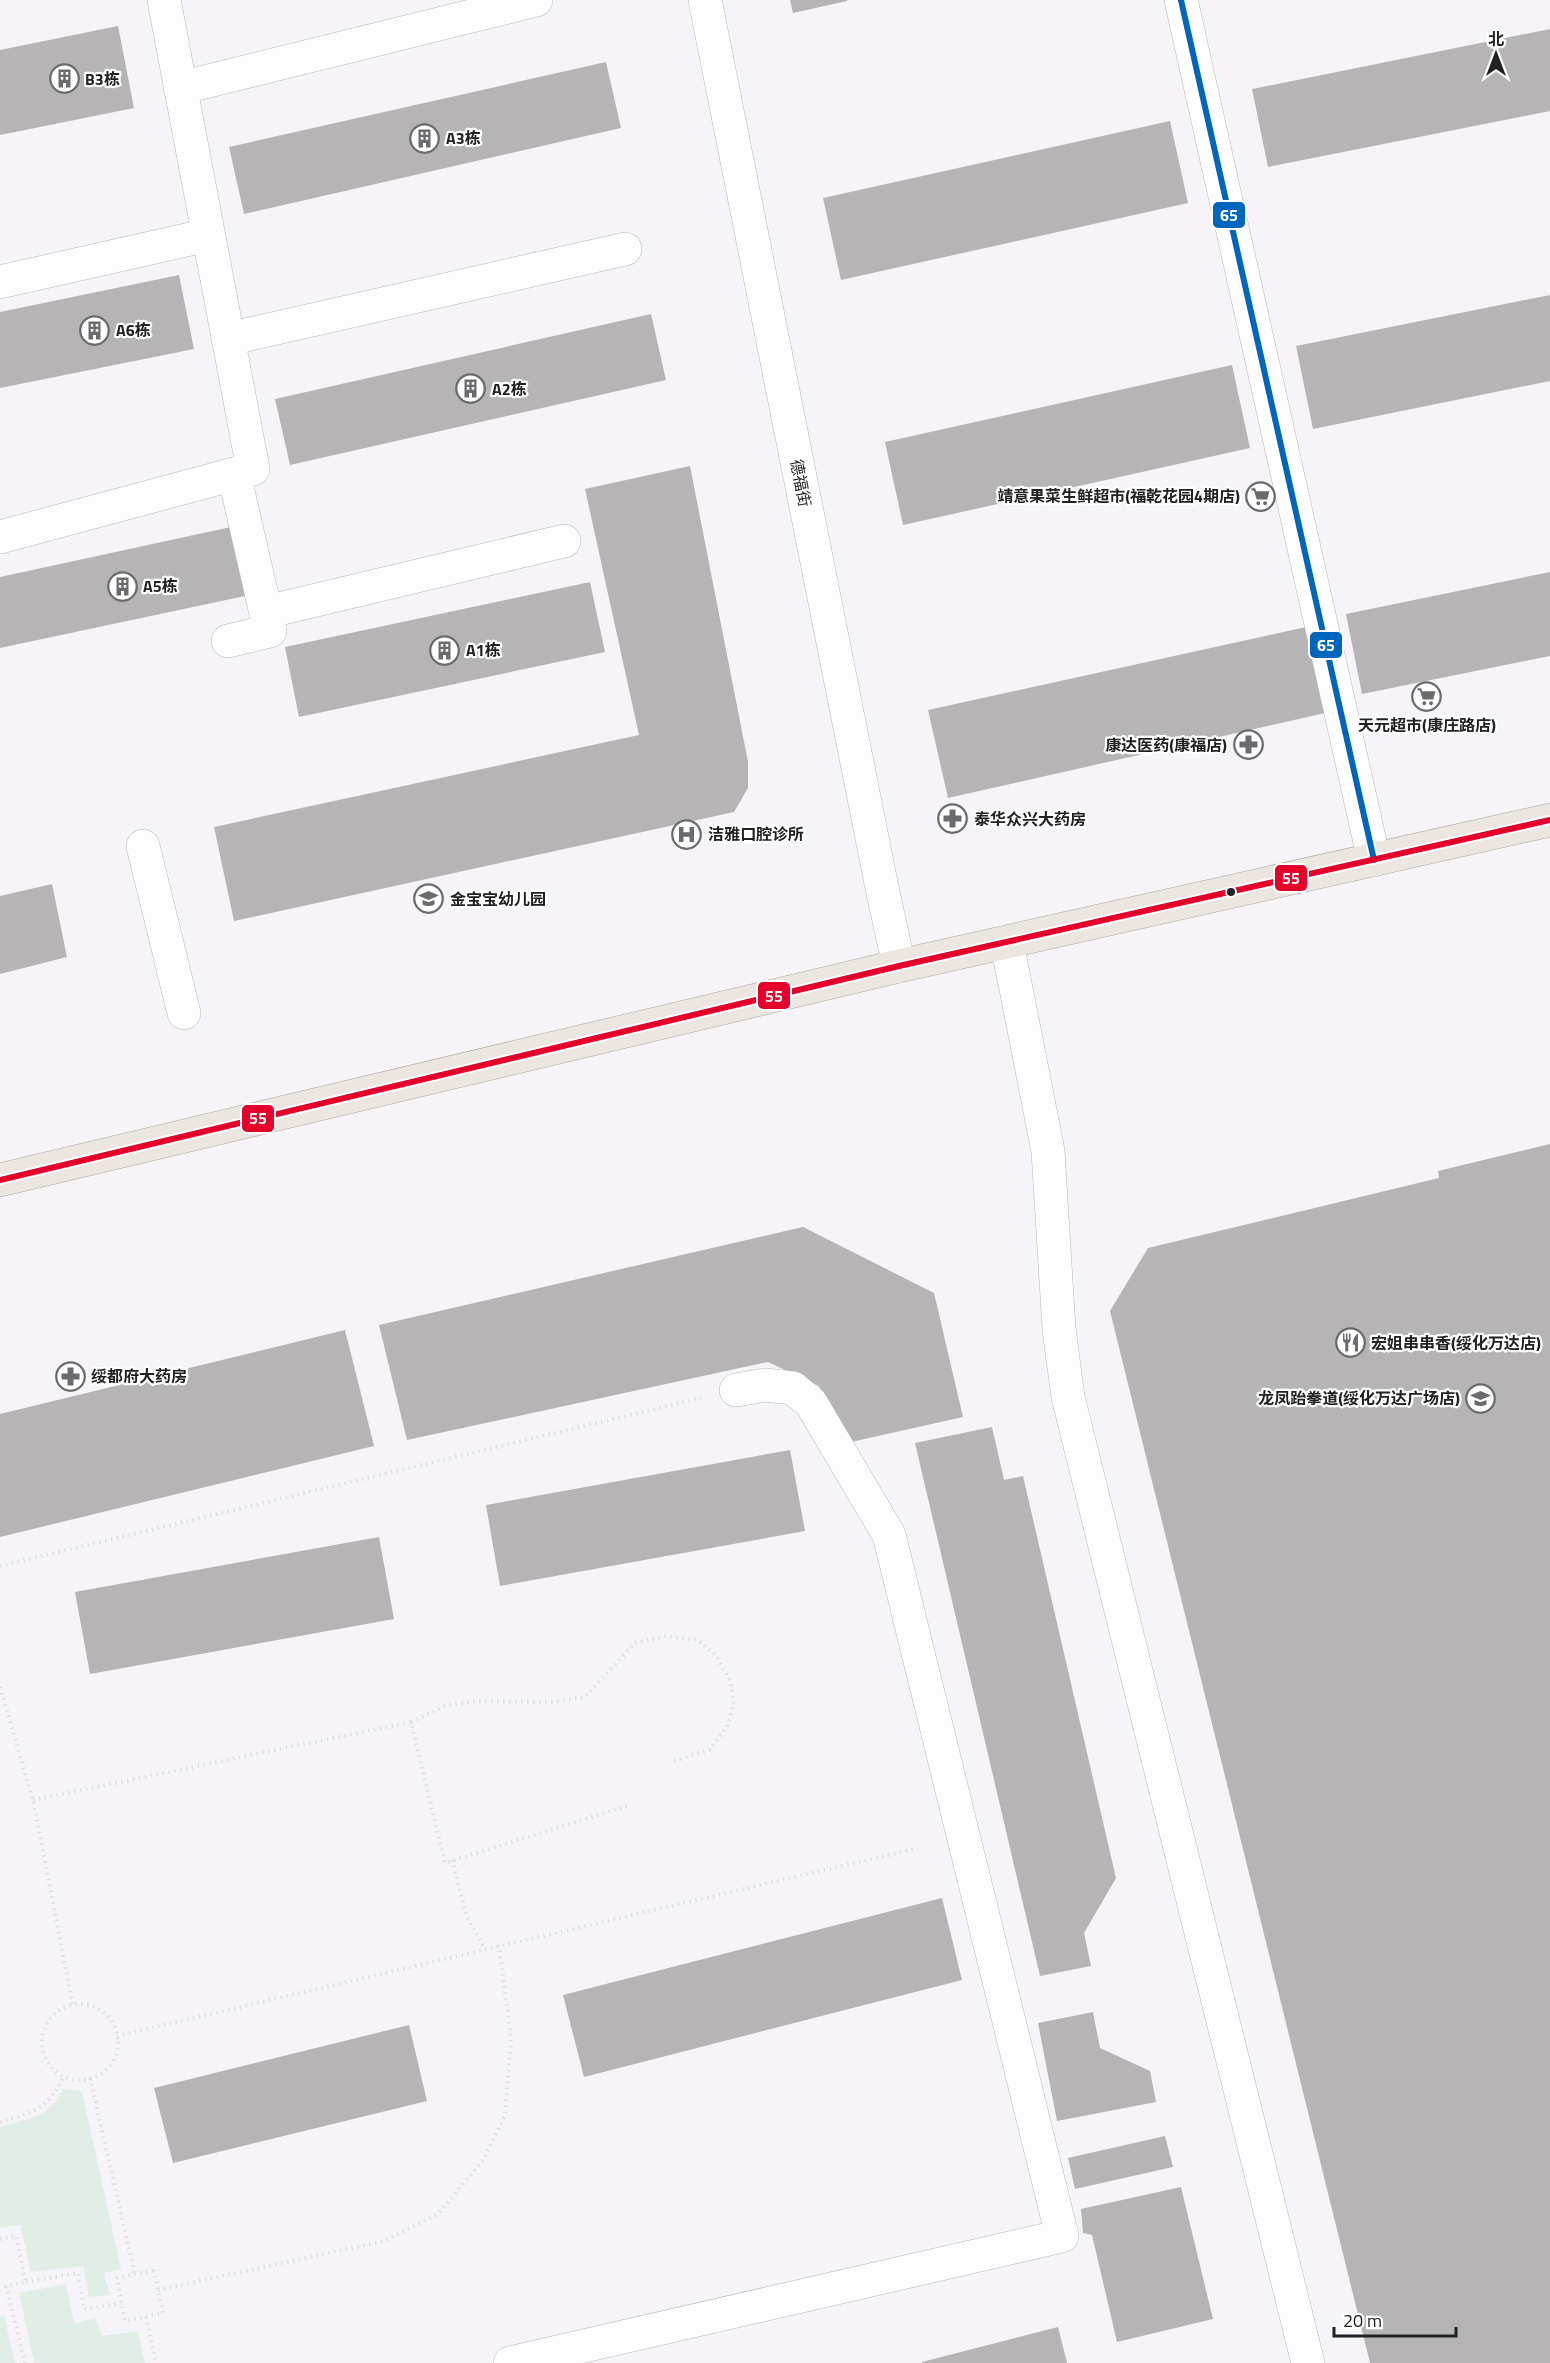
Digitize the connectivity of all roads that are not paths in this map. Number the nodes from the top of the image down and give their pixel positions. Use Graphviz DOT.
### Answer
graph roads {
  1 [pos="164,0"];
  2 [pos="536,0"];
  3 [pos="705,0"];
  4 [pos="1181,0"];
  5 [pos="180,88"];
  6 [pos="208,235"];
  7 [pos="625,249"];
  8 [pos="0,282"];
  9 [pos="228,339"];
  10 [pos="234,474"];
  11 [pos="0,537"];
  12 [pos="564,541"];
  13 [pos="266,612"];
  14 [pos="228,641"];
  15 [pos="1550,820"];
  16 [pos="143,846"];
  17 [pos="1374,860"];
  18 [pos="1007,943"];
  19 [pos="899,966"];
  20 [pos="184,1012"];
  21 [pos="0,1180"];
  22 [pos="736,1390"];
  23 [pos="600,2353"];
  24 [pos="510,2363"];
  25 [pos="1308,2363"];
  1 -- 5 [label="street"];
  2 -- 5 [label="street"];
  3 -- 19 [label="street, 德福街"];
  4 -- 17 [label="street"];
  5 -- 6 [label="street"];
  6 -- 8 [label="street"];
  6 -- 9 [label="street"];
  7 -- 9 [label="street"];
  9 -- 10 [label="street"];
  10 -- 11 [label="street"];
  10 -- 13 [label="street"];
  12 -- 13 [label="street"];
  13 -- 14 [label="street"];
  15 -- 17 [label="main road"];
  16 -- 20 [label="street"];
  17 -- 18 [label="main road"];
  18 -- 19 [label="main road"];
  18 -- 25 [label="street"];
  19 -- 21 [label="main road"];
  22 -- 23 [label="street"];
  23 -- 24 [label="street"];
}
